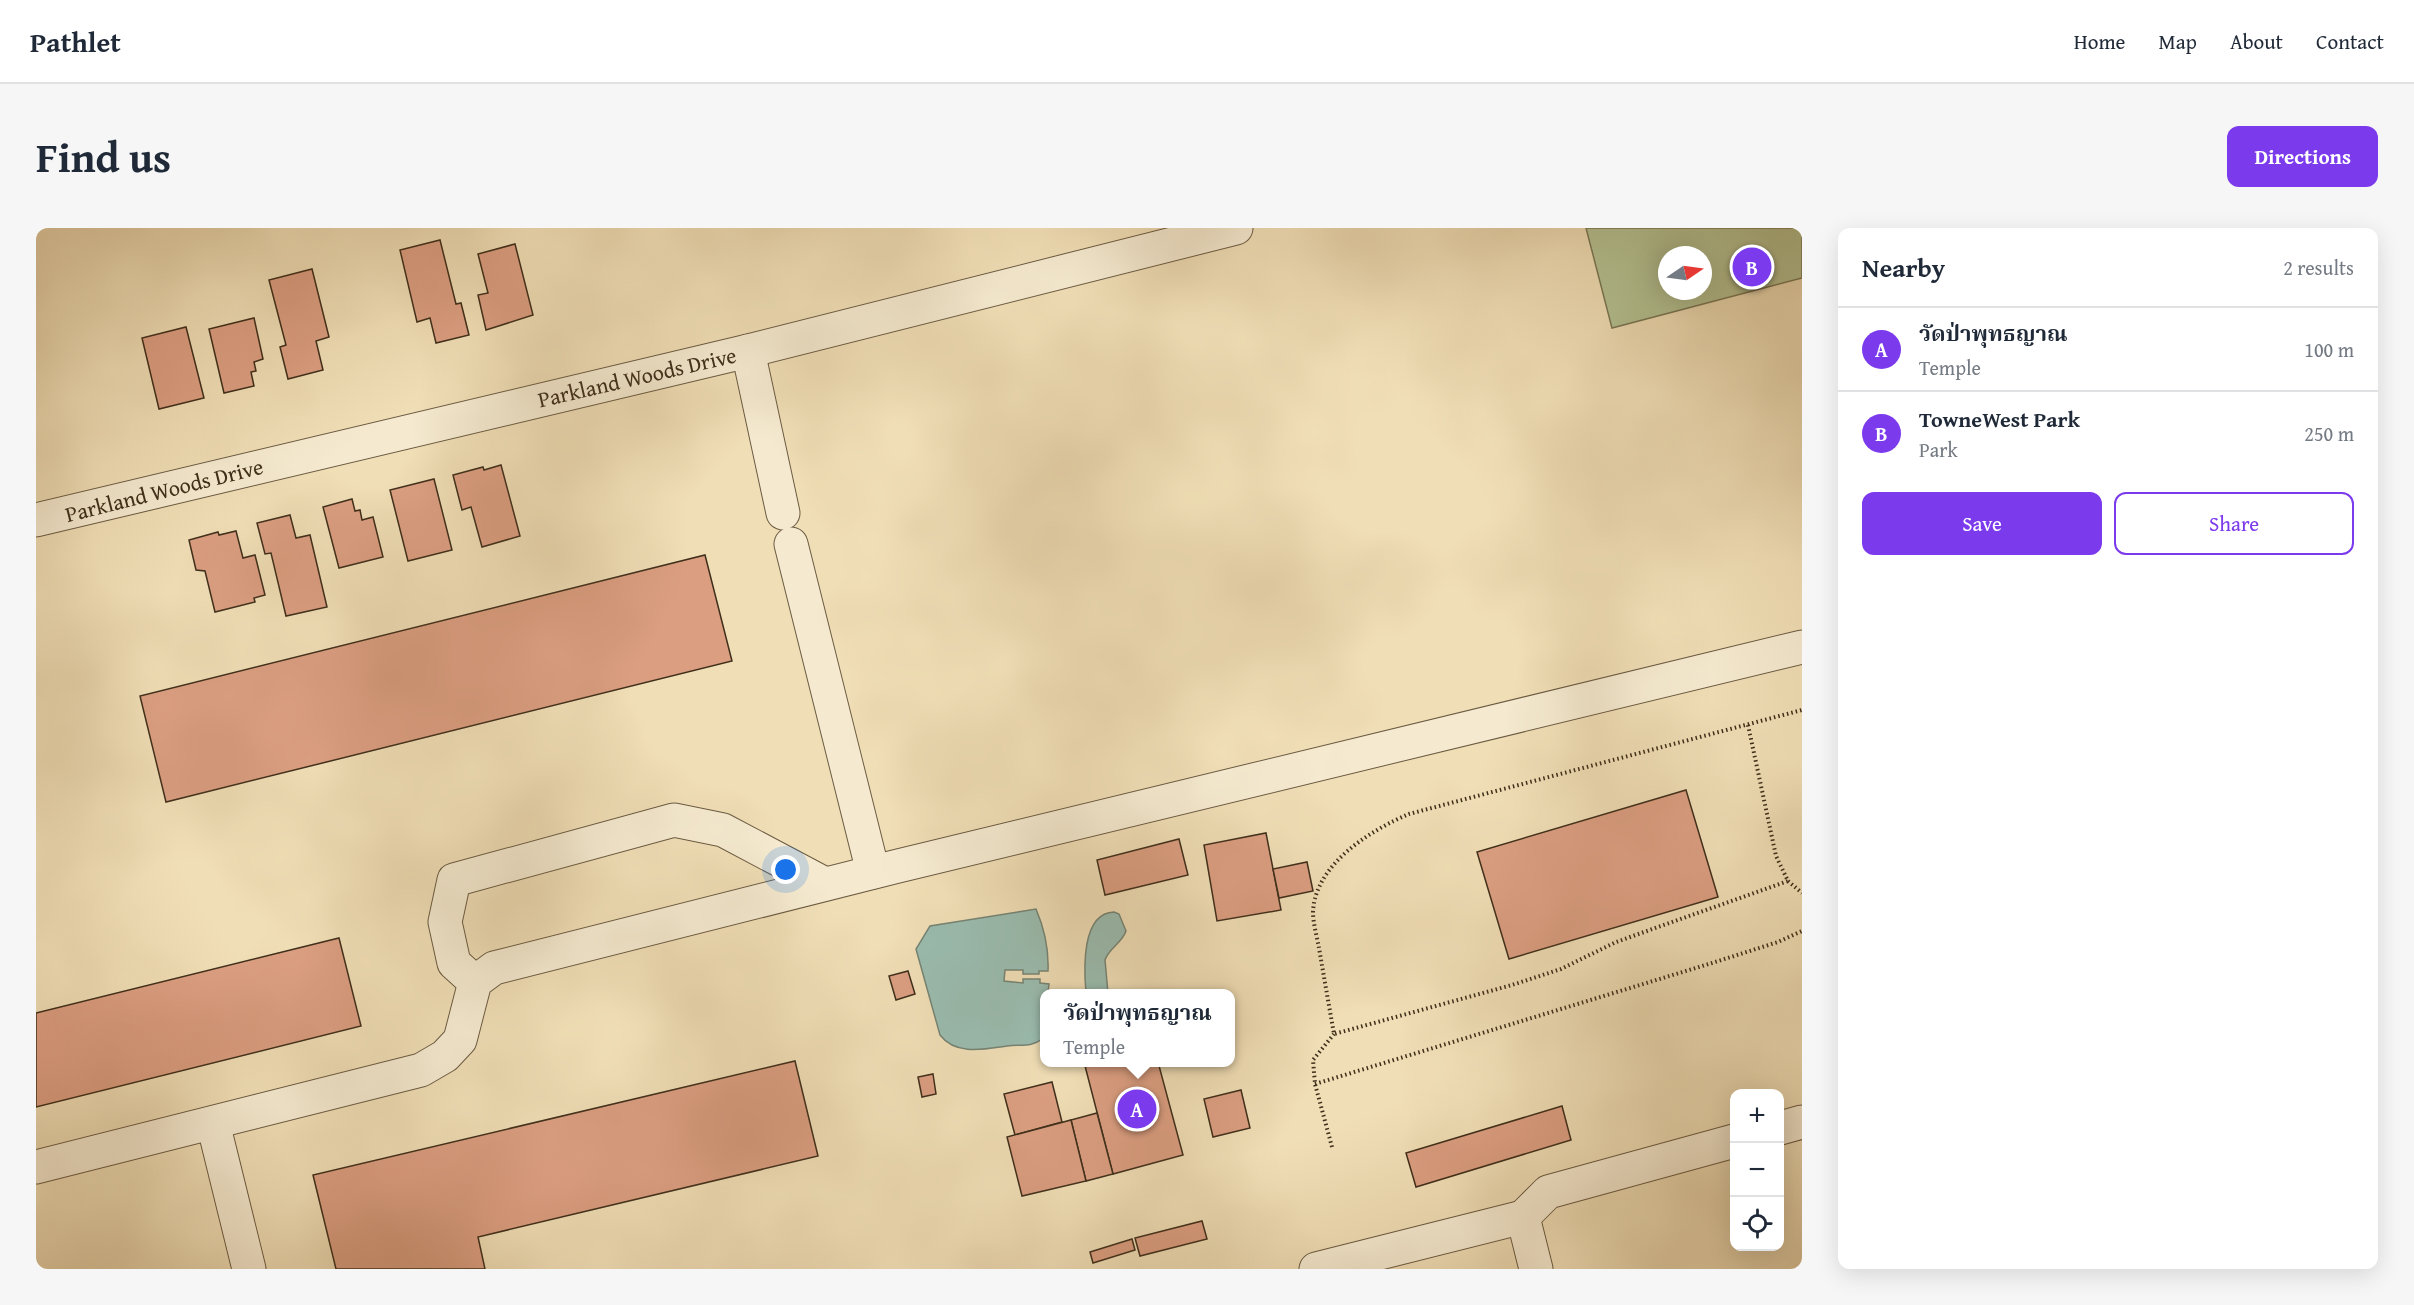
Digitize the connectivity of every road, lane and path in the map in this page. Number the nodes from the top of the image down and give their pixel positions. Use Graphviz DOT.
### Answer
graph roads {
  1 [pos="1236,228"];
  2 [pos="748,351"];
  3 [pos="783,513"];
  4 [pos="36,520"];
  5 [pos="791,544"];
  6 [pos="1802,647"];
  7 [pos="1802,710"];
  8 [pos="1748,725"];
  9 [pos="873,872"];
  10 [pos="1788,881"];
  11 [pos="825,884"];
  12 [pos="1802,893"];
  13 [pos="1802,931"];
  14 [pos="475,982"];
  15 [pos="1334,1034"];
  16 [pos="1315,1084"];
  17 [pos="1802,1122"];
  18 [pos="213,1123"];
  19 [pos="1784,1127"];
  20 [pos="1730,1142"];
  21 [pos="1332,1147"];
  22 [pos="36,1167"];
  23 [pos="1523,1217"];
  24 [pos="249,1269"];
  25 [pos="1317,1269"];
  26 [pos="1536,1269"];
  1 -- 2 [label="street, Parkland Woods Drive"];
  2 -- 3 [label="street"];
  2 -- 4 [label="street, Parkland Woods Drive"];
  5 -- 9 [label="street"];
  6 -- 9 [label="street"];
  7 -- 8 [label="path"];
  8 -- 10 [label="path"];
  8 -- 15 [label="path"];
  9 -- 11 [label="street"];
  10 -- 12 [label="path"];
  10 -- 15 [label="path"];
  11 -- 14 [label="street"];
  11 -- 14 [label="street"];
  13 -- 16 [label="path"];
  14 -- 18 [label="street"];
  15 -- 16 [label="path"];
  16 -- 21 [label="path"];
  17 -- 19 [label="street"];
  18 -- 22 [label="street"];
  18 -- 24 [label="street"];
  20 -- 23 [label="street"];
  23 -- 25 [label="street"];
  23 -- 26 [label="street"];
}
